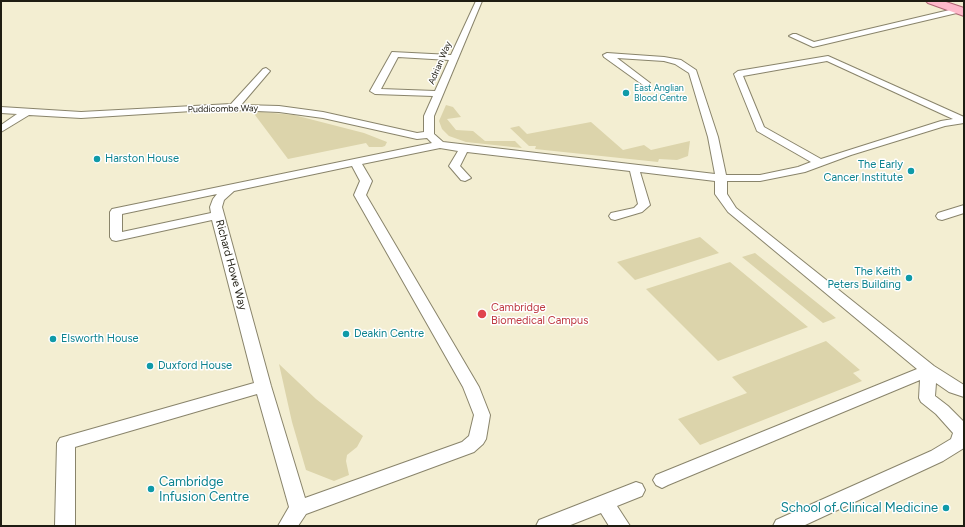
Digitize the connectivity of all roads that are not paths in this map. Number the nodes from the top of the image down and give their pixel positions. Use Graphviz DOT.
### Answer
graph roads {
  1 [pos="479,1"];
  2 [pos="932,1"];
  3 [pos="961,11"];
  4 [pos="793,36"];
  5 [pos="453,58"];
  6 [pos="266,71"];
  7 [pos="646,83"];
  8 [pos="438,94"];
  9 [pos="234,107"];
  10 [pos="2,111"];
  11 [pos="26,112"];
  12 [pos="963,120"];
  13 [pos="1,129"];
  14 [pos="429,135"];
  15 [pos="440,144"];
  16 [pos="464,149"];
  17 [pos="355,162"];
  18 [pos="820,163"];
  19 [pos="635,168"];
  20 [pos="465,178"];
  21 [pos="722,178"];
  22 [pos="230,188"];
  23 [pos="964,209"];
  24 [pos="217,215"];
  25 [pos="615,216"];
  26 [pos="942,216"];
  27 [pos="929,370"];
  28 [pos="263,386"];
  29 [pos="964,391"];
  30 [pos="662,480"];
  31 [pos="636,490"];
  32 [pos="605,503"];
  33 [pos="299,508"];
  34 [pos="65,526"];
  35 [pos="288,526"];
  36 [pos="546,526"];
  37 [pos="620,526"];
  38 [pos="783,526"];
  1 -- 5 [label="lane, Adrian Way"];
  2 -- 3 [label="main road"];
  3 -- 4 [label="lane"];
  5 -- 8 [label="lane, Adrian Way"];
  5 -- 8 [label="lane"];
  6 -- 9 [label="lane"];
  7 -- 21 [label="lane"];
  8 -- 14 [label="lane, Adrian Way"];
  9 -- 11 [label="lane, Puddicombe Way"];
  9 -- 14 [label="lane, Puddicombe Way"];
  10 -- 11 [label="lane, Puddicombe Way"];
  11 -- 13 [label="lane"];
  12 -- 18 [label="lane"];
  12 -- 18 [label="lane"];
  14 -- 15 [label="lane"];
  15 -- 16 [label="lane"];
  15 -- 17 [label="lane"];
  16 -- 19 [label="lane"];
  16 -- 20 [label="lane"];
  17 -- 22 [label="lane"];
  17 -- 33 [label="lane"];
  18 -- 21 [label="lane"];
  19 -- 21 [label="lane"];
  19 -- 25 [label="lane"];
  21 -- 27 [label="lane"];
  22 -- 24 [label="lane, Richard Howe Way"];
  22 -- 24 [label="lane"];
  23 -- 26 [label="lane"];
  24 -- 28 [label="lane, Richard Howe Way"];
  27 -- 29 [label="lane"];
  27 -- 30 [label="lane"];
  27 -- 38 [label="lane"];
  28 -- 33 [label="lane, Richard Howe Way"];
  28 -- 34 [label="lane"];
  31 -- 32 [label="lane"];
  32 -- 36 [label="lane"];
  32 -- 37 [label="lane"];
  33 -- 35 [label="lane"];
}
